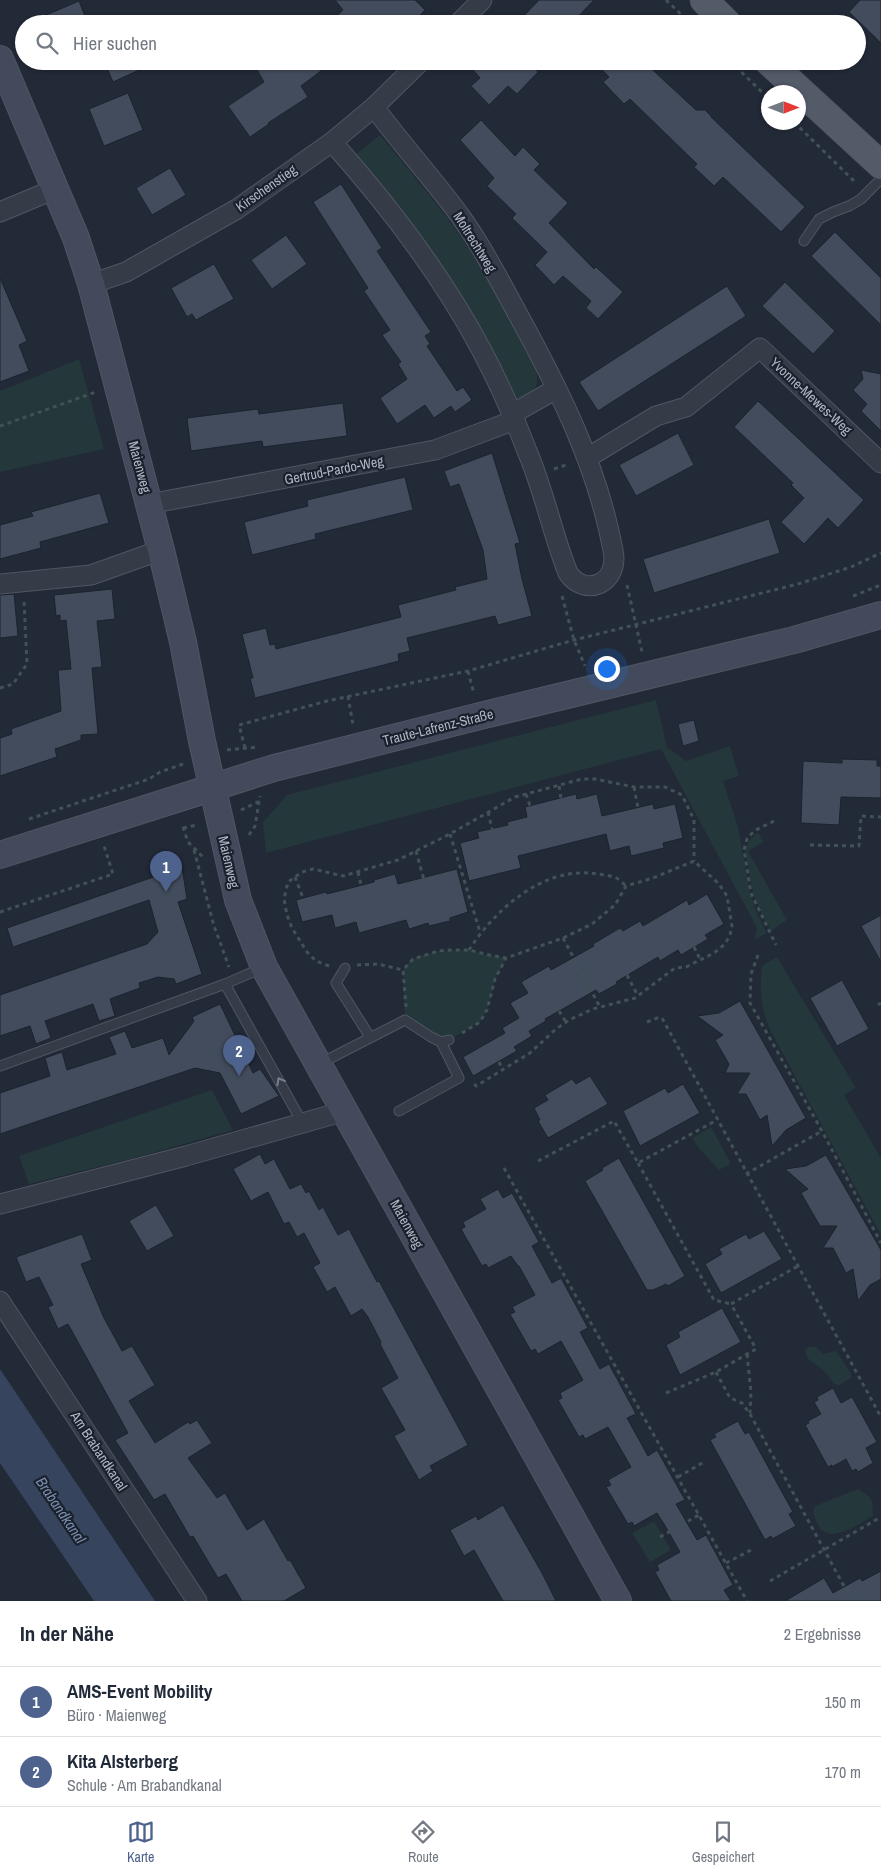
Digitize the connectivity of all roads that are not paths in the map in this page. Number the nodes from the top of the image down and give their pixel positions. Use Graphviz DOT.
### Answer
graph roads {
  1 [pos="482,0"];
  2 [pos="704,0"];
  3 [pos="467,15"];
  4 [pos="719,15"];
  5 [pos="0,58"];
  6 [pos="412,70"];
  7 [pos="778,70"];
  8 [pos="374,108"];
  9 [pos="332,142"];
  10 [pos="881,164"];
  11 [pos="881,179"];
  12 [pos="55,189"];
  13 [pos="0,212"];
  14 [pos="804,241"];
  15 [pos="91,284"];
  16 [pos="556,389"];
  17 [pos="513,417"];
  18 [pos="587,458"];
  19 [pos="881,463"];
  20 [pos="150,504"];
  21 [pos="161,550"];
  22 [pos="0,584"];
  23 [pos="881,615"];
  24 [pos="212,788"];
  25 [pos="0,855"];
  26 [pos="264,967"];
  27 [pos="345,968"];
  28 [pos="225,984"];
  29 [pos="370,1037"];
  30 [pos="318,1064"];
  31 [pos="0,1066"];
  32 [pos="399,1111"];
  33 [pos="345,1112"];
  34 [pos="303,1124"];
  35 [pos="0,1204"];
  36 [pos="0,1301"];
  37 [pos="198,1601"];
  38 [pos="618,1601"];
  1 -- 3 [label="street"];
  2 -- 4 [label="main road"];
  5 -- 12 [label="street, Maienweg"];
  6 -- 8 [label="street, Kirschenstieg"];
  7 -- 10 [label="main road"];
  8 -- 9 [label="street, Kirschenstieg"];
  8 -- 16 [label="street, Moltrechtweg"];
  9 -- 15 [label="street, Kirschenstieg"];
  9 -- 17 [label="street"];
  11 -- 14 [label="lane"];
  12 -- 13 [label="street"];
  12 -- 15 [label="street, Maienweg"];
  15 -- 20 [label="street, Maienweg"];
  16 -- 17 [label="street"];
  16 -- 18 [label="street, Moltrechtweg"];
  17 -- 18 [label="street, Moltrechtweg"];
  17 -- 20 [label="street, Gertrud-Pardo-Weg"];
  18 -- 19 [label="street, Yvonne-Mewes-Weg"];
  20 -- 21 [label="street, Maienweg"];
  21 -- 22 [label="street"];
  21 -- 24 [label="street, Maienweg"];
  23 -- 24 [label="street, Traute-Lafrenz-Straße"];
  24 -- 25 [label="street, Traute-Lafrenz-Straße"];
  24 -- 26 [label="street, Maienweg"];
  26 -- 28 [label="lane"];
  26 -- 30 [label="street, Maienweg"];
  27 -- 29 [label="lane"];
  28 -- 31 [label="lane"];
  34 -- 28 [label="lane, one-way"];
  29 -- 30 [label="lane"];
  29 -- 32 [label="lane"];
  30 -- 33 [label="street, Maienweg"];
  33 -- 34 [label="street"];
  33 -- 38 [label="street, Maienweg"];
  34 -- 35 [label="street"];
  36 -- 37 [label="street, Am Brabandkanal"];
}
